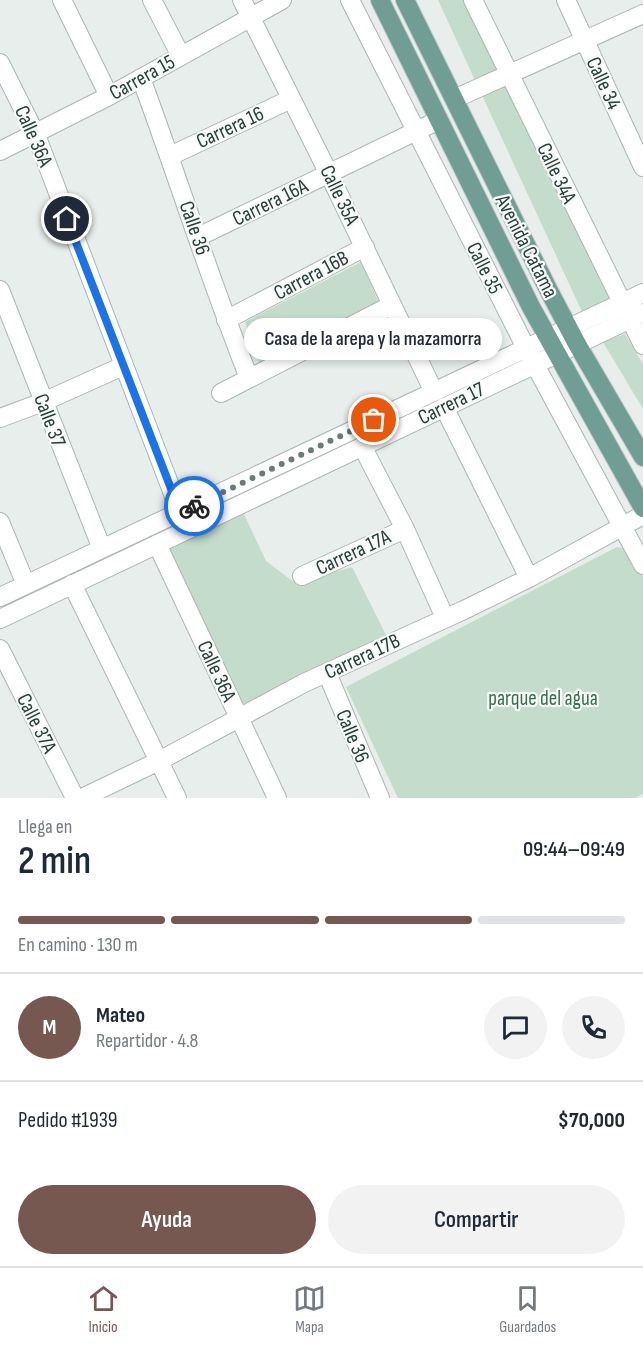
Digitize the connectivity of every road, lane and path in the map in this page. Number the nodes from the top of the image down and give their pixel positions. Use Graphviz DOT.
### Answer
graph roads {
  1 [pos="62,0"];
  2 [pos="152,0"];
  3 [pos="282,0"];
  4 [pos="350,0"];
  5 [pos="380,0"];
  6 [pos="405,0"];
  7 [pos="473,0"];
  8 [pos="566,0"];
  9 [pos="246,8"];
  10 [pos="643,14"];
  11 [pos="584,40"];
  12 [pos="181,56"];
  13 [pos="0,63"];
  14 [pos="508,74"];
  15 [pos="141,78"];
  16 [pos="109,96"];
  17 [pos="291,99"];
  18 [pos="454,99"];
  19 [pos="439,120"];
  20 [pos="417,131"];
  21 [pos="36,135"];
  22 [pos="0,151"];
  23 [pos="170,156"];
  24 [pos="643,167"];
  25 [pos="330,174"];
  26 [pos="198,237"];
  27 [pos="365,247"];
  28 [pos="0,290"];
  29 [pos="643,293"];
  30 [pos="392,305"];
  31 [pos="632,312"];
  32 [pos="226,320"];
  33 [pos="573,336"];
  34 [pos="553,345"];
  35 [pos="643,345"];
  36 [pos="530,356"];
  37 [pos="123,366"];
  38 [pos="249,378"];
  39 [pos="221,393"];
  40 [pos="439,399"];
  41 [pos="43,402"];
  42 [pos="0,418"];
  43 [pos="362,446"];
  44 [pos="643,457"];
  45 [pos="643,508"];
  46 [pos="180,512"];
  47 [pos="643,515"];
  48 [pos="0,522"];
  49 [pos="622,528"];
  50 [pos="405,529"];
  51 [pos="157,544"];
  52 [pos="102,549"];
  53 [pos="643,565"];
  54 [pos="302,576"];
  55 [pos="529,578"];
  56 [pos="72,584"];
  57 [pos="26,585"];
  58 [pos="0,597"];
  59 [pos="446,618"];
  60 [pos="0,619"];
  61 [pos="0,649"];
  62 [pos="327,673"];
  63 [pos="238,717"];
  64 [pos="159,761"];
  65 [pos="75,798"];
  66 [pos="82,798"];
  67 [pos="177,798"];
  68 [pos="277,798"];
  69 [pos="380,798"];
  1 -- 16 [label="street"];
  2 -- 12 [label="street"];
  3 -- 9 [label="street, Carrera 15"];
  4 -- 20 [label="street, Calle 35"];
  5 -- 19 [label="main road, Avenida Catama"];
  6 -- 18 [label="main road, Avenida Catama"];
  7 -- 14 [label="street, Calle 34A"];
  8 -- 11 [label="street, Calle 34"];
  9 -- 12 [label="street, Carrera 15"];
  9 -- 17 [label="street, Calle 35A"];
  10 -- 11 [label="street"];
  11 -- 14 [label="street"];
  11 -- 24 [label="street, Calle 34"];
  12 -- 15 [label="street, Carrera 15"];
  13 -- 21 [label="street, Calle 36A"];
  14 -- 18 [label="street"];
  14 -- 31 [label="street, Calle 34A"];
  15 -- 16 [label="street, Carrera 15"];
  15 -- 23 [label="street, Calle 36"];
  16 -- 21 [label="street, Carrera 15"];
  17 -- 23 [label="street, Carrera 16"];
  17 -- 25 [label="street, Calle 35A"];
  18 -- 33 [label="main road, Avenida Catama"];
  19 -- 20 [label="street, Carrera 16A"];
  19 -- 34 [label="main road, Avenida Catama"];
  20 -- 25 [label="street, Carrera 16A"];
  20 -- 36 [label="street, Calle 35"];
  21 -- 22 [label="street, Carrera 15"];
  21 -- 37 [label="street, Calle 36A"];
  23 -- 26 [label="street, Calle 36"];
  25 -- 26 [label="street, Carrera 16A"];
  25 -- 27 [label="street, Calle 35A"];
  26 -- 32 [label="street, Calle 36"];
  27 -- 30 [label="street, Calle 35A"];
  27 -- 32 [label="street, Carrera 16B"];
  28 -- 41 [label="street, Calle 37"];
  29 -- 31 [label="street, Carrera 17"];
  30 -- 38 [label="street"];
  30 -- 40 [label="street, Calle 35A"];
  31 -- 33 [label="street, Carrera 17"];
  31 -- 35 [label="street, Calle 34A"];
  32 -- 38 [label="street, Calle 36"];
  33 -- 34 [label="street, Carrera 17"];
  33 -- 44 [label="main road, Avenida Catama"];
  34 -- 36 [label="street, Carrera 17"];
  34 -- 45 [label="main road, Avenida Catama"];
  36 -- 40 [label="street, Carrera 17"];
  36 -- 49 [label="street, Calle 35"];
  37 -- 41 [label="street"];
  37 -- 46 [label="street, Calle 36A"];
  38 -- 39 [label="street"];
  40 -- 43 [label="street, Carrera 17"];
  40 -- 46 [label="street, Carrera 17"];
  40 -- 55 [label="street, Calle 35A"];
  41 -- 42 [label="street"];
  41 -- 52 [label="street, Calle 37"];
  43 -- 50 [label="street"];
  43 -- 51 [label="street, Carrera 17"];
  46 -- 52 [label="street, Carrera 17"];
  47 -- 49 [label="street, Carrera 17B"];
  48 -- 57 [label="street"];
  49 -- 53 [label="street, Calle 35"];
  49 -- 55 [label="street, Carrera 17B"];
  50 -- 54 [label="street, Carrera 17A"];
  50 -- 59 [label="street"];
  51 -- 56 [label="street, Carrera 17"];
  51 -- 63 [label="street, Calle 36A"];
  52 -- 57 [label="street, Carrera 17"];
  55 -- 59 [label="street, Carrera 17B"];
  56 -- 60 [label="street, Carrera 17"];
  56 -- 64 [label="street"];
  57 -- 58 [label="street, Carrera 17"];
  59 -- 62 [label="street, Carrera 17B"];
  61 -- 65 [label="street, Calle 37A"];
  62 -- 63 [label="street, Carrera 17B"];
  62 -- 69 [label="street, Calle 36"];
  63 -- 64 [label="street, Carrera 17B"];
  63 -- 68 [label="street, Calle 36A"];
  64 -- 66 [label="street, Carrera 17B"];
  64 -- 67 [label="street"];
}
